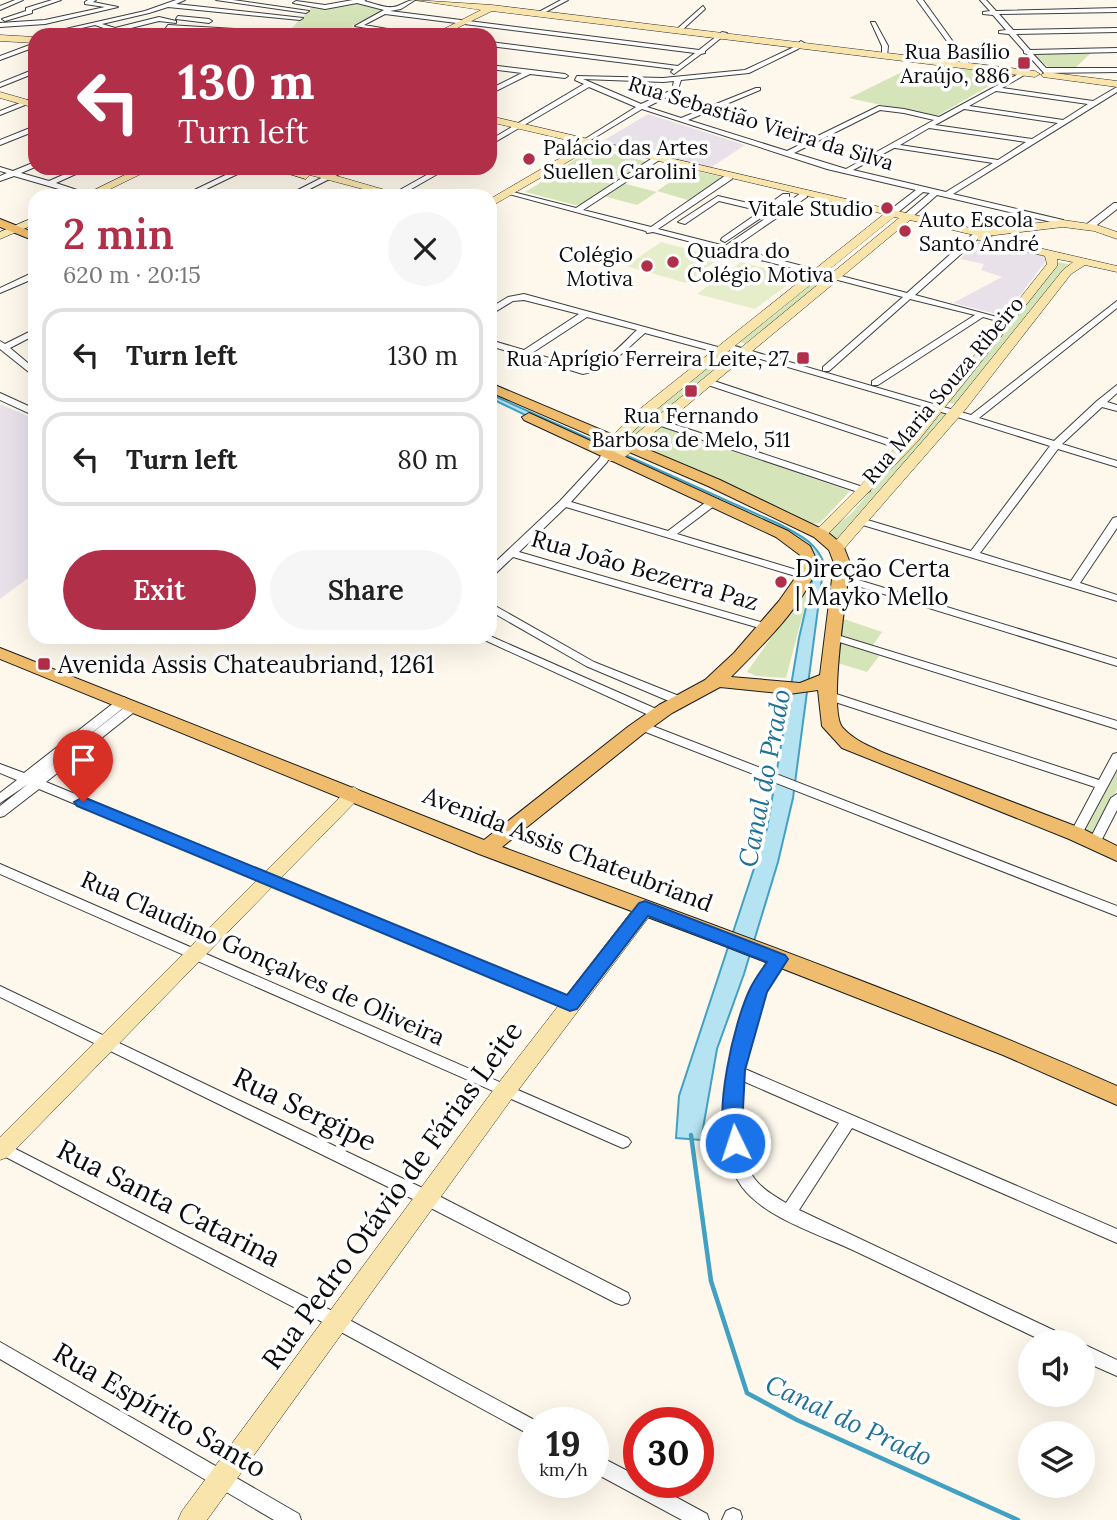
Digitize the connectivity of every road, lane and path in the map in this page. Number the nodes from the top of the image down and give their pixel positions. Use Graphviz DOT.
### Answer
graph roads {
  1 [pos="20,0"];
  2 [pos="58,0"];
  3 [pos="181,0"];
  4 [pos="219,0"];
  5 [pos="278,0"];
  6 [pos="411,0"];
  7 [pos="418,0"];
  8 [pos="438,0"];
  9 [pos="507,0"];
  10 [pos="514,0"];
  11 [pos="565,0"];
  12 [pos="920,0"];
  13 [pos="974,0"];
  14 [pos="983,0"];
  15 [pos="361,1"];
  16 [pos="92,2"];
  17 [pos="169,5"];
  18 [pos="0,8"];
  19 [pos="308,8"];
  20 [pos="494,8"];
  21 [pos="703,8"];
  22 [pos="190,9"];
  23 [pos="1117,10"];
  24 [pos="386,11"];
  25 [pos="140,13"];
  26 [pos="539,13"];
  27 [pos="985,13"];
  28 [pos="994,13"];
  29 [pos="0,14"];
  30 [pos="13,17"];
  31 [pos="300,18"];
  32 [pos="159,19"];
  33 [pos="173,22"];
  34 [pos="0,23"];
  35 [pos="94,23"];
  36 [pos="466,23"];
  37 [pos="873,23"];
  38 [pos="292,27"];
  39 [pos="76,28"];
  40 [pos="106,28"];
  41 [pos="131,28"];
  42 [pos="166,28"];
  43 [pos="228,28"];
  44 [pos="370,28"];
  45 [pos="454,28"];
  46 [pos="457,28"];
  47 [pos="681,29"];
  48 [pos="1117,30"];
  49 [pos="1010,32"];
  50 [pos="1001,33"];
  51 [pos="723,34"];
  52 [pos="0,37"];
  53 [pos="28,39"];
  54 [pos="28,43"];
  55 [pos="801,44"];
  56 [pos="497,45"];
  57 [pos="1116,49"];
  58 [pos="1098,50"];
  59 [pos="703,52"];
  60 [pos="1026,52"];
  61 [pos="886,54"];
  62 [pos="1104,57"];
  63 [pos="0,58"];
  64 [pos="967,64"];
  65 [pos="497,68"];
  66 [pos="680,68"];
  67 [pos="1117,70"];
  68 [pos="1078,71"];
  69 [pos="528,72"];
  70 [pos="1042,72"];
  71 [pos="1024,73"];
  72 [pos="28,74"];
  73 [pos="578,78"];
  74 [pos="663,79"];
  75 [pos="678,79"];
  76 [pos="589,84"];
  77 [pos="0,85"];
  78 [pos="1117,85"];
  79 [pos="497,88"];
  80 [pos="758,89"];
  81 [pos="996,89"];
  82 [pos="0,93"];
  83 [pos="28,100"];
  84 [pos="28,103"];
  85 [pos="1095,103"];
  86 [pos="640,107"];
  87 [pos="650,107"];
  88 [pos="962,107"];
  89 [pos="0,113"];
  90 [pos="681,120"];
  91 [pos="941,120"];
  92 [pos="497,121"];
  93 [pos="1064,122"];
  94 [pos="520,126"];
  95 [pos="929,126"];
  96 [pos="28,133"];
  97 [pos="497,139"];
  98 [pos="1031,141"];
  99 [pos="589,142"];
  100 [pos="0,145"];
  101 [pos="895,145"];
  102 [pos="789,153"];
  103 [pos="658,158"];
  104 [pos="557,161"];
  105 [pos="998,162"];
  106 [pos="28,167"];
  107 [pos="0,169"];
  108 [pos="847,171"];
  109 [pos="15,173"];
  110 [pos="69,175"];
  111 [pos="133,175"];
  112 [pos="143,175"];
  113 [pos="231,175"];
  114 [pos="432,175"];
  115 [pos="333,176"];
  116 [pos="729,177"];
  117 [pos="0,179"];
  118 [pos="51,183"];
  119 [pos="68,189"];
  120 [pos="102,189"];
  121 [pos="112,189"];
  122 [pos="201,189"];
  123 [pos="305,189"];
  124 [pos="311,189"];
  125 [pos="362,189"];
  126 [pos="375,189"];
  127 [pos="409,189"];
  128 [pos="922,189"];
  129 [pos="936,192"];
  130 [pos="497,193"];
  131 [pos="509,193"];
  132 [pos="786,195"];
  133 [pos="804,195"];
  134 [pos="947,195"];
  135 [pos="497,200"];
  136 [pos="1117,205"];
  137 [pos="767,210"];
  138 [pos="576,211"];
  139 [pos="779,213"];
  140 [pos="902,214"];
  141 [pos="682,222"];
  142 [pos="1060,222"];
  143 [pos="28,224"];
  144 [pos="1031,226"];
  145 [pos="1090,226"];
  146 [pos="28,228"];
  147 [pos="650,231"];
  148 [pos="7,235"];
  149 [pos="28,236"];
  150 [pos="976,236"];
  151 [pos="1117,236"];
  152 [pos="725,240"];
  153 [pos="28,246"];
  154 [pos="726,249"];
  155 [pos="1047,252"];
  156 [pos="1083,261"];
  157 [pos="1117,269"];
  158 [pos="818,273"];
  159 [pos="833,277"];
  160 [pos="28,278"];
  161 [pos="0,292"];
  162 [pos="909,296"];
  163 [pos="1117,304"];
  164 [pos="497,309"];
  165 [pos="585,314"];
  166 [pos="981,315"];
  167 [pos="1007,321"];
  168 [pos="644,329"];
  169 [pos="28,335"];
  170 [pos="497,345"];
  171 [pos="2,346"];
  172 [pos="728,347"];
  173 [pos="746,349"];
  174 [pos="526,354"];
  175 [pos="28,368"];
  176 [pos="826,369"];
  177 [pos="708,382"];
  178 [pos="874,383"];
  179 [pos="1117,388"];
  180 [pos="497,391"];
  181 [pos="0,396"];
  182 [pos="497,402"];
  183 [pos="1100,403"];
  184 [pos="939,405"];
  185 [pos="1117,408"];
  186 [pos="28,410"];
  187 [pos="957,410"];
  188 [pos="976,416"];
  189 [pos="658,422"];
  190 [pos="1059,442"];
  191 [pos="903,447"];
  192 [pos="614,451"];
  193 [pos="1117,457"];
  194 [pos="1117,464"];
  195 [pos="865,491"];
  196 [pos="714,501"];
  197 [pos="564,503"];
  198 [pos="1117,520"];
  199 [pos="860,521"];
  200 [pos="820,534"];
  201 [pos="669,535"];
  202 [pos="837,548"];
  203 [pos="512,553"];
  204 [pos="973,555"];
  205 [pos="497,567"];
  206 [pos="806,576"];
  207 [pos="842,578"];
  208 [pos="1073,585"];
  209 [pos="1117,598"];
  210 [pos="497,610"];
  211 [pos="767,627"];
  212 [pos="834,637"];
  213 [pos="497,644"];
  214 [pos="0,653"];
  215 [pos="1117,663"];
  216 [pos="715,681"];
  217 [pos="825,685"];
  218 [pos="680,701"];
  219 [pos="129,704"];
  220 [pos="650,720"];
  221 [pos="1117,724"];
  222 [pos="1117,757"];
  223 [pos="0,768"];
  224 [pos="767,774"];
  225 [pos="30,781"];
  226 [pos="1102,785"];
  227 [pos="354,793"];
  228 [pos="1117,797"];
  229 [pos="0,799"];
  230 [pos="0,813"];
  231 [pos="1085,839"];
  232 [pos="486,849"];
  233 [pos="1117,854"];
  234 [pos="0,869"];
  235 [pos="271,878"];
  236 [pos="645,908"];
  237 [pos="1117,911"];
  238 [pos="195,955"];
  239 [pos="773,957"];
  240 [pos="0,991"];
  241 [pos="570,1004"];
  242 [pos="108,1043"];
  243 [pos="735,1070"];
  244 [pos="505,1091"];
  245 [pos="1117,1096"];
  246 [pos="849,1120"];
  247 [pos="623,1142"];
  248 [pos="1,1149"];
  249 [pos="427,1198"];
  250 [pos="789,1212"];
  251 [pos="1117,1236"];
  252 [pos="622,1298"];
  253 [pos="336,1321"];
  254 [pos="1037,1330"];
  255 [pos="0,1350"];
  256 [pos="1095,1358"];
  257 [pos="1117,1368"];
  258 [pos="518,1420"];
  259 [pos="609,1471"];
  260 [pos="222,1478"];
  261 [pos="191,1520"];
  262 [pos="292,1520"];
  263 [pos="700,1520"];
  1 -- 18 [label="street"];
  2 -- 30 [label="street"];
  3 -- 17 [label="street"];
  4 -- 19 [label="street"];
  5 -- 19 [label="street"];
  6 -- 24 [label="street"];
  7 -- 20 [label="main road"];
  8 -- 20 [label="main road"];
  9 -- 20 [label="main road"];
  10 -- 20 [label="main road"];
  11 -- 26 [label="street"];
  12 -- 64 [label="street"];
  13 -- 27 [label="street"];
  14 -- 28 [label="street"];
  15 -- 19 [label="street"];
  15 -- 24 [label="street"];
  16 -- 34 [label="street"];
  17 -- 22 [label="street"];
  17 -- 25 [label="street"];
  19 -- 31 [label="street"];
  20 -- 26 [label="main road"];
  20 -- 36 [label="main road"];
  21 -- 47 [label="street"];
  22 -- 31 [label="street"];
  22 -- 33 [label="street"];
  23 -- 28 [label="street"];
  24 -- 36 [label="street"];
  24 -- 44 [label="street"];
  25 -- 32 [label="street"];
  25 -- 35 [label="street"];
  26 -- 47 [label="main road"];
  27 -- 28 [label="street"];
  27 -- 50 [label="street"];
  28 -- 49 [label="street"];
  29 -- 30 [label="street"];
  30 -- 34 [label="street"];
  31 -- 38 [label="street"];
  32 -- 33 [label="street"];
  32 -- 41 [label="street"];
  33 -- 38 [label="street"];
  33 -- 42 [label="street"];
  33 -- 43 [label="street"];
  35 -- 39 [label="street"];
  35 -- 40 [label="street"];
  36 -- 45 [label="main road"];
  36 -- 46 [label="main road"];
  36 -- 59 [label="street"];
  37 -- 61 [label="street"];
  47 -- 51 [label="main road"];
  48 -- 49 [label="street"];
  48 -- 58 [label="street"];
  49 -- 50 [label="street"];
  49 -- 60 [label="street"];
  50 -- 70 [label="street"];
  51 -- 55 [label="main road"];
  51 -- 59 [label="street"];
  52 -- 53 [label="main road"];
  54 -- 63 [label="street"];
  55 -- 61 [label="main road"];
  55 -- 75 [label="street"];
  56 -- 66 [label="street"];
  57 -- 58 [label="street"];
  57 -- 62 [label="street"];
  58 -- 60 [label="street"];
  58 -- 68 [label="street"];
  59 -- 66 [label="street"];
  60 -- 70 [label="street"];
  61 -- 64 [label="main road"];
  64 -- 70 [label="main road"];
  64 -- 71 [label="main road"];
  65 -- 69 [label="street"];
  66 -- 74 [label="street"];
  67 -- 68 [label="street"];
  68 -- 70 [label="main road"];
  68 -- 78 [label="main road"];
  69 -- 73 [label="street"];
  69 -- 79 [label="street"];
  70 -- 71 [label="main road"];
  70 -- 78 [label="main road"];
  71 -- 81 [label="street"];
  72 -- 77 [label="street"];
  73 -- 74 [label="street"];
  73 -- 76 [label="street, Rua Sebastião Vieira da Silva"];
  74 -- 75 [label="street"];
  75 -- 87 [label="street"];
  76 -- 86 [label="street, Rua Sebastião Vieira da Silva"];
  76 -- 94 [label="street"];
  78 -- 85 [label="street"];
  80 -- 90 [label="street"];
  81 -- 85 [label="street"];
  81 -- 88 [label="street"];
  82 -- 83 [label="main road"];
  84 -- 89 [label="street"];
  85 -- 93 [label="street"];
  86 -- 87 [label="street, Rua Sebastião Vieira da Silva"];
  86 -- 99 [label="street"];
  87 -- 90 [label="street, Rua Sebastião Vieira da Silva"];
  87 -- 99 [label="street"];
  88 -- 91 [label="street"];
  88 -- 93 [label="street"];
  90 -- 102 [label="street, Rua Sebastião Vieira da Silva"];
  91 -- 95 [label="street"];
  91 -- 102 [label="street"];
  92 -- 94 [label="main road"];
  93 -- 98 [label="street"];
  94 -- 97 [label="street"];
  94 -- 99 [label="main road"];
  95 -- 98 [label="street"];
  95 -- 101 [label="street"];
  96 -- 100 [label="street"];
  98 -- 105 [label="street"];
  99 -- 103 [label="main road"];
  99 -- 104 [label="main road"];
  101 -- 105 [label="street"];
  101 -- 108 [label="street"];
  102 -- 108 [label="street, Rua Sebastião Vieira da Silva"];
  103 -- 116 [label="main road"];
  103 -- 138 [label="street"];
  103 -- 140 [label="main road"];
  104 -- 130 [label="main road"];
  104 -- 131 [label="main road"];
  105 -- 134 [label="street"];
  106 -- 109 [label="street"];
  107 -- 109 [label="street"];
  108 -- 128 [label="street, Rua Sebastião Vieira da Silva"];
  109 -- 117 [label="street"];
  109 -- 118 [label="street"];
  110 -- 118 [label="street"];
  111 -- 120 [label="main road"];
  112 -- 121 [label="main road"];
  113 -- 122 [label="street"];
  114 -- 127 [label="street"];
  115 -- 123 [label="street"];
  115 -- 124 [label="street"];
  115 -- 125 [label="main road"];
  115 -- 126 [label="main road"];
  116 -- 133 [label="main road"];
  116 -- 147 [label="street"];
  118 -- 119 [label="street"];
  128 -- 129 [label="street, Rua Sebastião Vieira da Silva"];
  128 -- 140 [label="street"];
  129 -- 134 [label="street, Rua Sebastião Vieira da Silva"];
  129 -- 140 [label="street"];
  131 -- 135 [label="main road"];
  131 -- 138 [label="street"];
  132 -- 137 [label="street"];
  133 -- 139 [label="street"];
  133 -- 140 [label="main road"];
  134 -- 142 [label="street, Rua Sebastião Vieira da Silva"];
  136 -- 145 [label="street"];
  137 -- 139 [label="street"];
  137 -- 141 [label="street"];
  137 -- 152 [label="street"];
  138 -- 147 [label="street"];
  139 -- 154 [label="street"];
  140 -- 144 [label="main road"];
  140 -- 150 [label="main road"];
  140 -- 158 [label="main road"];
  140 -- 159 [label="main road"];
  142 -- 144 [label="main road"];
  142 -- 145 [label="main road"];
  143 -- 148 [label="main road"];
  144 -- 155 [label="main road"];
  145 -- 151 [label="main road"];
  146 -- 148 [label="main road"];
  147 -- 154 [label="street"];
  148 -- 149 [label="main road"];
  148 -- 153 [label="main road"];
  150 -- 155 [label="main road"];
  150 -- 162 [label="street"];
  154 -- 158 [label="street"];
  155 -- 156 [label="main road"];
  155 -- 167 [label="main road, Rua Maria Souza Ribeiro"];
  156 -- 157 [label="main road"];
  156 -- 187 [label="main road, Rua Maria Souza Ribeiro"];
  158 -- 159 [label="street"];
  158 -- 172 [label="main road"];
  159 -- 162 [label="street"];
  159 -- 173 [label="main road"];
  160 -- 161 [label="street"];
  162 -- 166 [label="street"];
  162 -- 176 [label="street"];
  163 -- 188 [label="street"];
  164 -- 165 [label="street"];
  165 -- 168 [label="street"];
  165 -- 174 [label="street"];
  166 -- 167 [label="street"];
  166 -- 178 [label="street"];
  167 -- 184 [label="main road, Rua Maria Souza Ribeiro"];
  168 -- 172 [label="street"];
  168 -- 174 [label="street"];
  169 -- 171 [label="street"];
  170 -- 174 [label="street"];
  171 -- 175 [label="street"];
  172 -- 173 [label="street"];
  172 -- 192 [label="main road"];
  173 -- 176 [label="street"];
  173 -- 177 [label="main road"];
  173 -- 184 [label="street"];
  176 -- 178 [label="street"];
  177 -- 189 [label="main road"];
  177 -- 191 [label="street"];
  178 -- 184 [label="street"];
  179 -- 183 [label="street"];
  180 -- 192 [label="main road"];
  181 -- 186 [label="street"];
  182 -- 192 [label="main road"];
  183 -- 185 [label="street"];
  183 -- 190 [label="street"];
  184 -- 187 [label="street"];
  184 -- 191 [label="main road, Rua Maria Souza Ribeiro"];
  187 -- 188 [label="street"];
  187 -- 199 [label="main road, Rua Maria Souza Ribeiro"];
  188 -- 190 [label="street"];
  189 -- 192 [label="main road"];
  189 -- 195 [label="street"];
  190 -- 193 [label="street"];
  190 -- 194 [label="street"];
  190 -- 204 [label="street"];
  191 -- 195 [label="main road, Rua Maria Souza Ribeiro"];
  192 -- 196 [label="main road"];
  192 -- 197 [label="street"];
  192 -- 200 [label="main road"];
  195 -- 200 [label="main road, Rua Maria Souza Ribeiro"];
  196 -- 201 [label="street"];
  196 -- 206 [label="main road"];
  197 -- 201 [label="street"];
  197 -- 203 [label="street"];
  198 -- 208 [label="street"];
  199 -- 202 [label="main road, Rua Maria Souza Ribeiro"];
  199 -- 204 [label="street"];
  200 -- 202 [label="main road"];
  201 -- 206 [label="street"];
  202 -- 207 [label="main road"];
  203 -- 205 [label="street"];
  203 -- 211 [label="street, Rua João Bezerra Paz"];
  204 -- 208 [label="street"];
  206 -- 211 [label="main road"];
  207 -- 212 [label="main road"];
  207 -- 215 [label="street"];
  208 -- 209 [label="street"];
  210 -- 218 [label="street"];
  211 -- 216 [label="main road"];
  212 -- 217 [label="main road"];
  212 -- 221 [label="street"];
  213 -- 220 [label="street"];
  214 -- 219 [label="main road, Avenida Assis Chateubriand"];
  216 -- 217 [label="main road"];
  216 -- 218 [label="main road"];
  217 -- 226 [label="street"];
  217 -- 231 [label="main road"];
  218 -- 220 [label="main road"];
  219 -- 225 [label="street"];
  219 -- 227 [label="main road, Avenida Assis Chateubriand"];
  220 -- 224 [label="street"];
  220 -- 232 [label="main road"];
  222 -- 226 [label="street"];
  223 -- 225 [label="street"];
  224 -- 237 [label="street"];
  225 -- 229 [label="street"];
  225 -- 230 [label="street"];
  225 -- 235 [label="street"];
  226 -- 231 [label="street"];
  227 -- 232 [label="main road, Avenida Assis Chateubriand"];
  227 -- 235 [label="main road"];
  228 -- 231 [label="street"];
  231 -- 233 [label="main road"];
  232 -- 236 [label="main road, Avenida Assis Chateubriand"];
  234 -- 238 [label="street, Rua Claudino Gonçalves de Oliveira"];
  235 -- 238 [label="main road"];
  235 -- 241 [label="street"];
  236 -- 239 [label="main road, Avenida Assis Chateubriand"];
  236 -- 241 [label="main road, Rua Pedro Otávio de Fárias Leite"];
  238 -- 242 [label="main road"];
  238 -- 244 [label="street, Rua Claudino Gonçalves de Oliveira"];
  239 -- 243 [label="street"];
  239 -- 245 [label="main road, Avenida Assis Chateubriand"];
  240 -- 242 [label="street, Rua Sergipe"];
  241 -- 244 [label="main road, Rua Pedro Otávio de Fárias Leite"];
  242 -- 248 [label="main road"];
  242 -- 249 [label="street, Rua Sergipe"];
  243 -- 246 [label="street"];
  243 -- 250 [label="street"];
  244 -- 247 [label="street, Rua Claudino Gonçalves de Oliveira"];
  244 -- 249 [label="main road, Rua Pedro Otávio de Fárias Leite"];
  246 -- 250 [label="street"];
  246 -- 251 [label="street"];
  248 -- 253 [label="street, Rua Santa Catarina"];
  249 -- 252 [label="street, Rua Sergipe"];
  249 -- 253 [label="main road, Rua Pedro Otávio de Fárias Leite"];
  250 -- 254 [label="street"];
  253 -- 258 [label="street, Rua Santa Catarina"];
  253 -- 260 [label="main road, Rua Pedro Otávio de Fárias Leite"];
  255 -- 260 [label="street, Rua Espírito Santo"];
  256 -- 257 [label="street"];
  259 -- 263 [label="street"];
  260 -- 261 [label="main road, Rua Pedro Otávio de Fárias Leite"];
  260 -- 262 [label="street, Rua Espírito Santo"];
}
